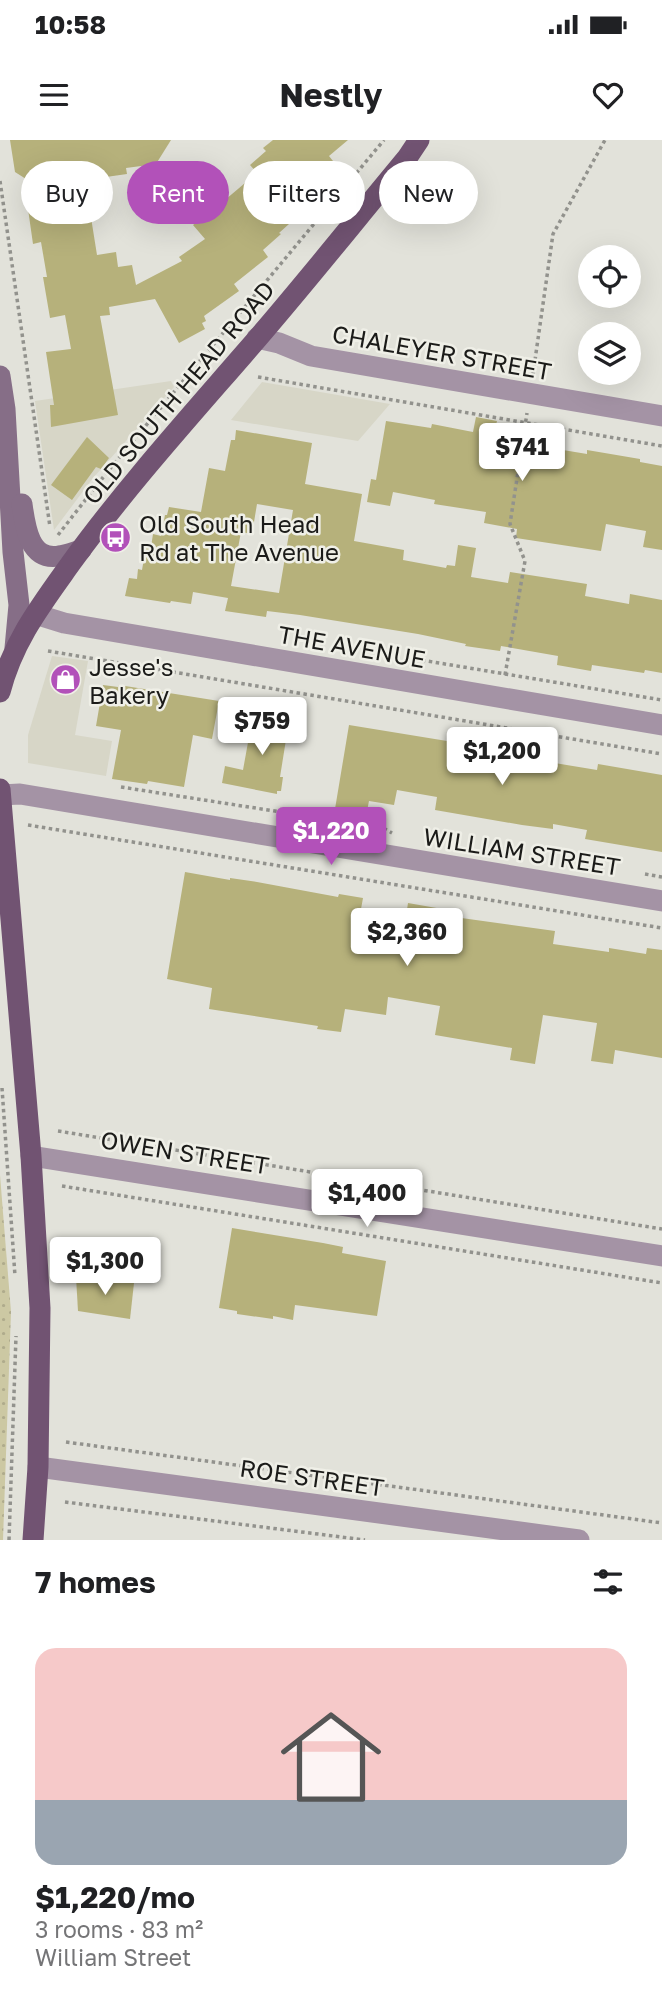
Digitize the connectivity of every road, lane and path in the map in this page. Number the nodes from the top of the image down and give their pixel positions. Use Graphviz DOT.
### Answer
graph roads {
  1 [pos="384,140"];
  2 [pos="419,140"];
  3 [pos="0,181"];
  4 [pos="257,338"];
  5 [pos="0,376"];
  6 [pos="258,377"];
  7 [pos="5,409"];
  8 [pos="662,416"];
  9 [pos="662,446"];
  10 [pos="50,529"];
  11 [pos="52,543"];
  12 [pos="81,550"];
  13 [pos="35,614"];
  14 [pos="15,648"];
  15 [pos="48,651"];
  16 [pos="0,692"];
  17 [pos="662,725"];
  18 [pos="662,754"];
  19 [pos="115,786"];
  20 [pos="0,789"];
  21 [pos="1,795"];
  22 [pos="28,825"];
  23 [pos="391,833"];
  24 [pos="635,873"];
  25 [pos="662,877"];
  26 [pos="662,901"];
  27 [pos="662,928"];
  28 [pos="2,1088"];
  29 [pos="58,1132"];
  30 [pos="31,1156"];
  31 [pos="62,1186"];
  32 [pos="662,1229"];
  33 [pos="662,1256"];
  34 [pos="15,1281"];
  35 [pos="662,1283"];
  36 [pos="16,1336"];
  37 [pos="66,1442"];
  38 [pos="38,1467"];
  39 [pos="65,1502"];
  40 [pos="662,1523"];
  41 [pos="9,1540"];
  42 [pos="33,1540"];
  43 [pos="365,1540"];
  44 [pos="579,1540"];
  1 -- 11 [label="path"];
  2 -- 4 [label="main road, OLD SOUTH HEAD ROAD"];
  3 -- 10 [label="path"];
  4 -- 8 [label="street, CHALEYER STREET"];
  4 -- 12 [label="main road, OLD SOUTH HEAD ROAD"];
  5 -- 7 [label="street"];
  6 -- 9 [label="path"];
  7 -- 12 [label="street"];
  7 -- 14 [label="street"];
  12 -- 13 [label="main road, OLD SOUTH HEAD ROAD"];
  13 -- 14 [label="main road, OLD SOUTH HEAD ROAD"];
  13 -- 17 [label="street, THE AVENUE"];
  14 -- 16 [label="main road, OLD SOUTH HEAD ROAD"];
  15 -- 18 [label="path"];
  19 -- 23 [label="path"];
  20 -- 21 [label="main road"];
  21 -- 26 [label="street, WILLIAM STREET"];
  21 -- 30 [label="main road"];
  22 -- 27 [label="path"];
  24 -- 25 [label="path"];
  28 -- 34 [label="path"];
  29 -- 32 [label="path"];
  30 -- 33 [label="street, OWEN STREET"];
  30 -- 38 [label="main road"];
  31 -- 35 [label="path"];
  36 -- 41 [label="path"];
  37 -- 40 [label="path"];
  38 -- 42 [label="main road"];
  38 -- 44 [label="street, ROE STREET"];
  39 -- 43 [label="path"];
}
